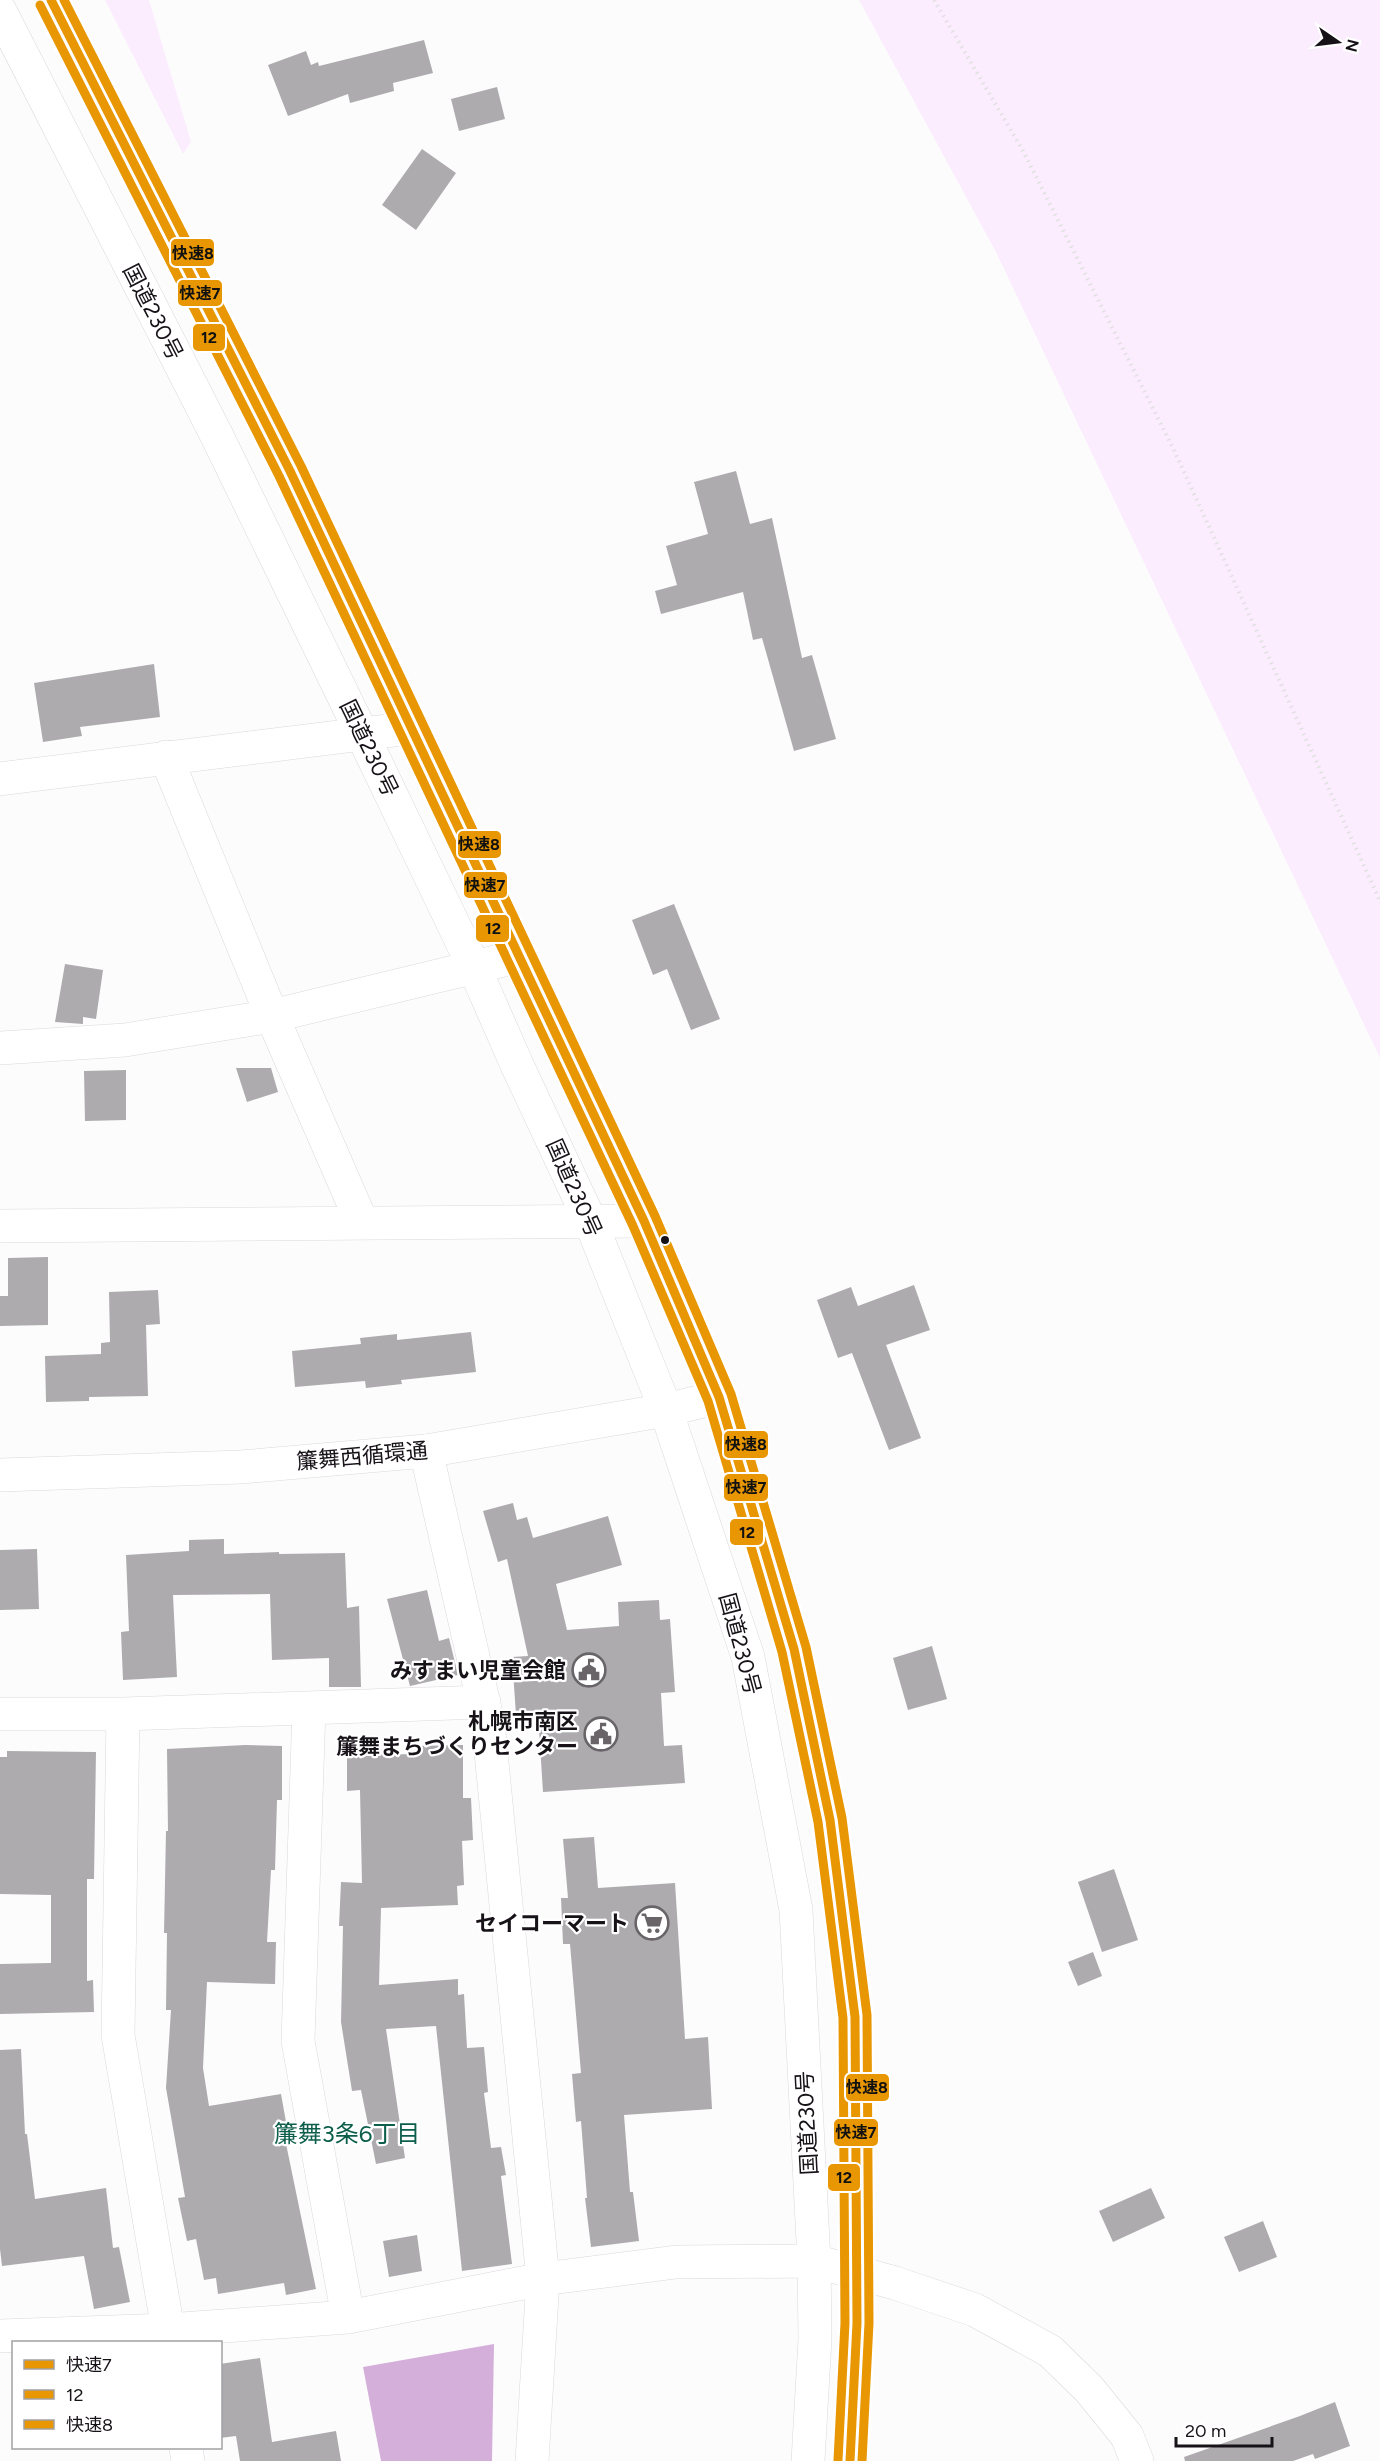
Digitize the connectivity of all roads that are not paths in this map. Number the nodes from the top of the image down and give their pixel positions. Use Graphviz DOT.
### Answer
graph roads {
  1 [pos="51,0"];
  2 [pos="0,11"];
  3 [pos="411,728"];
  4 [pos="362,734"];
  5 [pos="166,757"];
  6 [pos="0,779"];
  7 [pos="520,956"];
  8 [pos="474,967"];
  9 [pos="272,1016"];
  10 [pos="0,1048"];
  11 [pos="644,1221"];
  12 [pos="362,1223"];
  13 [pos="591,1223"];
  14 [pos="0,1226"];
  15 [pos="719,1397"];
  16 [pos="666,1410"];
  17 [pos="426,1451"];
  18 [pos="0,1475"];
  19 [pos="483,1702"];
  20 [pos="309,1708"];
  21 [pos="0,1714"];
  22 [pos="123,1714"];
  23 [pos="814,2261"];
  24 [pos="857,2272"];
  25 [pos="543,2279"];
  26 [pos="348,2317"];
  27 [pos="0,2336"];
  28 [pos="169,2336"];
  29 [pos="532,2461"];
  30 [pos="808,2461"];
  31 [pos="850,2461"];
  32 [pos="1137,2461"];
  1 -- 3 [label="main road, 国道230号"];
  2 -- 4 [label="main road, 国道230号"];
  3 -- 4 [label="main road"];
  3 -- 7 [label="main road, 国道230号"];
  4 -- 5 [label="main road"];
  4 -- 8 [label="main road, 国道230号"];
  5 -- 6 [label="main road"];
  5 -- 9 [label="main road"];
  7 -- 8 [label="main road"];
  7 -- 11 [label="main road, 国道230号"];
  8 -- 9 [label="main road"];
  8 -- 13 [label="main road, 国道230号"];
  9 -- 10 [label="main road"];
  9 -- 12 [label="main road"];
  11 -- 13 [label="main road"];
  11 -- 15 [label="main road, 国道230号"];
  12 -- 13 [label="main road"];
  12 -- 14 [label="main road"];
  13 -- 16 [label="main road, 国道230号"];
  15 -- 16 [label="main road, 簾舞西循環通"];
  15 -- 24 [label="main road, 国道230号"];
  16 -- 17 [label="main road, 簾舞西循環通"];
  16 -- 23 [label="main road, 国道230号"];
  17 -- 18 [label="main road, 簾舞西循環通"];
  17 -- 19 [label="main road"];
  19 -- 20 [label="main road"];
  19 -- 25 [label="main road"];
  20 -- 22 [label="main road"];
  20 -- 26 [label="main road"];
  21 -- 22 [label="main road"];
  22 -- 28 [label="main road"];
  23 -- 24 [label="main road"];
  23 -- 25 [label="main road"];
  23 -- 30 [label="main road, 国道230号"];
  24 -- 31 [label="main road, 国道230号"];
  24 -- 32 [label="main road"];
  25 -- 26 [label="main road"];
  25 -- 29 [label="main road"];
  26 -- 28 [label="main road"];
  27 -- 28 [label="main road"];
}
